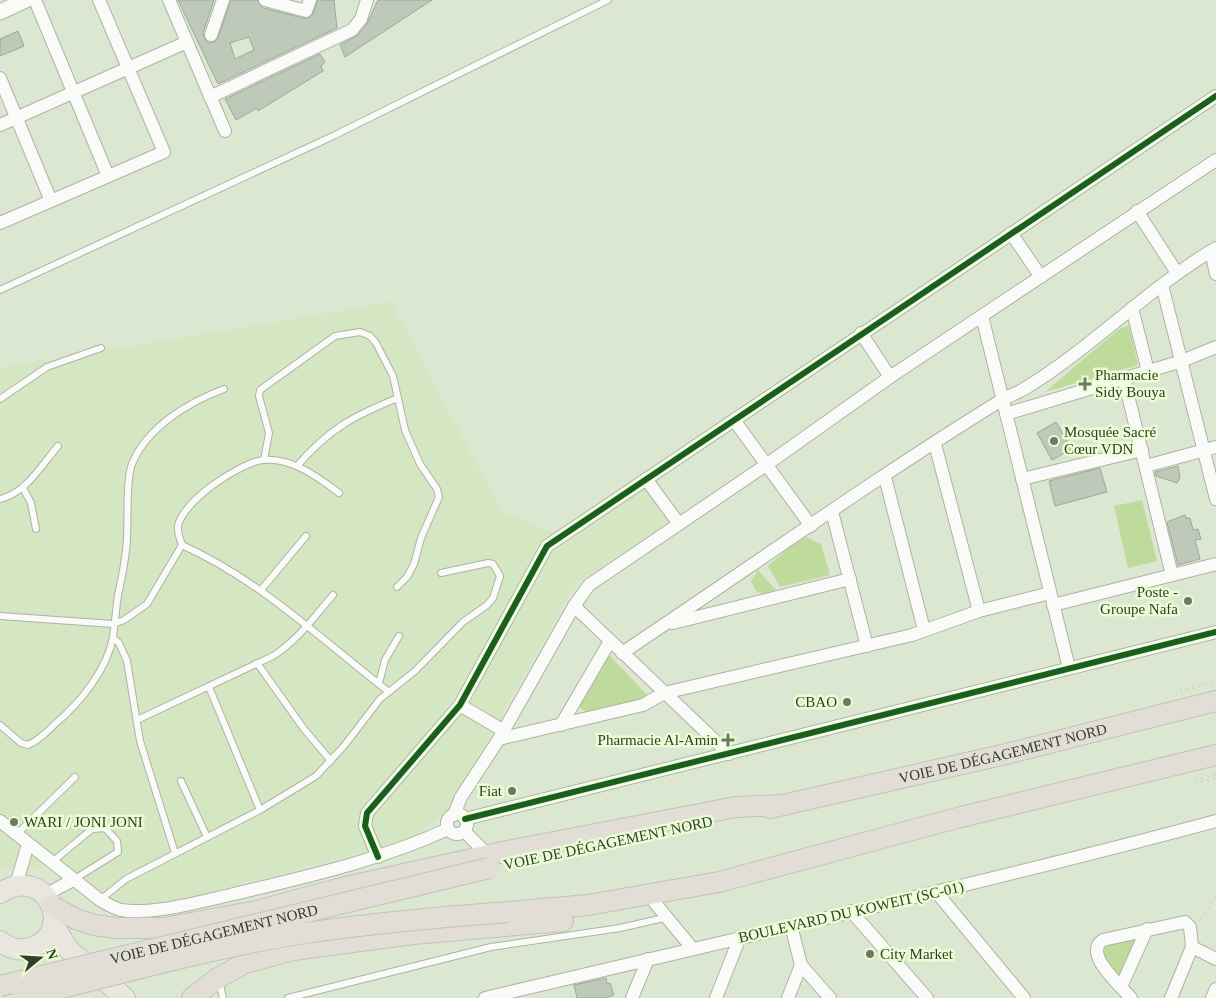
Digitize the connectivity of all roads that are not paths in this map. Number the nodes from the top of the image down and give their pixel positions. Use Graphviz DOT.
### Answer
graph roads {
  1 [pos="26,0"];
  2 [pos="35,0"];
  3 [pos="99,0"];
  4 [pos="169,0"];
  5 [pos="223,0"];
  6 [pos="265,0"];
  7 [pos="310,0"];
  8 [pos="367,0"];
  9 [pos="608,0"];
  10 [pos="0,12"];
  11 [pos="211,35"];
  12 [pos="187,42"];
  13 [pos="128,68"];
  14 [pos="0,78"];
  15 [pos="74,92"];
  16 [pos="1216,96"];
  17 [pos="210,97"];
  18 [pos="17,118"];
  19 [pos="0,125"];
  20 [pos="225,131"];
  21 [pos="1216,160"];
  22 [pos="108,176"];
  23 [pos="52,201"];
  24 [pos="1137,211"];
  25 [pos="0,224"];
  26 [pos="1011,233"];
  27 [pos="1214,249"];
  28 [pos="1177,273"];
  29 [pos="1216,274"];
  30 [pos="1040,277"];
  31 [pos="1162,285"];
  32 [pos="0,290"];
  33 [pos="1132,308"];
  34 [pos="982,316"];
  35 [pos="861,333"];
  36 [pos="1216,347"];
  37 [pos="101,348"];
  38 [pos="1182,361"];
  39 [pos="1148,371"];
  40 [pos="890,377"];
  41 [pos="1124,378"];
  42 [pos="224,389"];
  43 [pos="398,398"];
  44 [pos="0,399"];
  45 [pos="1002,400"];
  46 [pos="1006,414"];
  47 [pos="734,420"];
  48 [pos="935,444"];
  49 [pos="58,446"];
  50 [pos="1210,449"];
  51 [pos="1142,450"];
  52 [pos="264,460"];
  53 [pos="297,466"];
  54 [pos="766,466"];
  55 [pos="1146,466"];
  56 [pos="885,477"];
  57 [pos="646,479"];
  58 [pos="1022,480"];
  59 [pos="23,488"];
  60 [pos="339,493"];
  61 [pos="0,499"];
  62 [pos="1216,499"];
  63 [pos="832,512"];
  64 [pos="679,524"];
  65 [pos="811,526"];
  66 [pos="36,529"];
  67 [pos="306,536"];
  68 [pos="182,544"];
  69 [pos="1216,564"];
  70 [pos="441,572"];
  71 [pos="1172,575"];
  72 [pos="850,579"];
  73 [pos="396,587"];
  74 [pos="261,590"];
  75 [pos="333,595"];
  76 [pos="1052,599"];
  77 [pos="574,606"];
  78 [pos="979,611"];
  79 [pos="0,616"];
  80 [pos="113,624"];
  81 [pos="308,626"];
  82 [pos="662,626"];
  83 [pos="924,630"];
  84 [pos="1216,632"];
  85 [pos="399,636"];
  86 [pos="112,638"];
  87 [pos="610,641"];
  88 [pos="867,646"];
  89 [pos="622,652"];
  90 [pos="257,663"];
  91 [pos="1069,668"];
  92 [pos="378,683"];
  93 [pos="208,687"];
  94 [pos="389,692"];
  95 [pos="664,692"];
  96 [pos="1216,701"];
  97 [pos="460,705"];
  98 [pos="137,720"];
  99 [pos="561,724"];
  100 [pos="0,725"];
  101 [pos="501,735"];
  102 [pos="729,754"];
  103 [pos="1216,755"];
  104 [pos="331,761"];
  105 [pos="75,777"];
  106 [pos="181,781"];
  107 [pos="260,810"];
  108 [pos="0,821"];
  109 [pos="1216,821"];
  110 [pos="461,822"];
  111 [pos="16,835"];
  112 [pos="207,837"];
  113 [pos="28,844"];
  114 [pos="176,853"];
  115 [pos="378,857"];
  116 [pos="489,861"];
  117 [pos="51,862"];
  118 [pos="782,866"];
  119 [pos="73,880"];
  120 [pos="6,887"];
  121 [pos="937,893"];
  122 [pos="100,900"];
  123 [pos="50,908"];
  124 [pos="662,910"];
  125 [pos="851,912"];
  126 [pos="792,925"];
  127 [pos="1147,928"];
  128 [pos="740,937"];
  129 [pos="0,942"];
  130 [pos="38,945"];
  131 [pos="1192,947"];
  132 [pos="692,948"];
  133 [pos="648,959"];
  134 [pos="1216,959"];
  135 [pos="802,966"];
  136 [pos="218,978"];
  137 [pos="0,986"];
  138 [pos="1121,986"];
  139 [pos="1216,989"];
  140 [pos="306,996"];
  141 [pos="22,998"];
  142 [pos="111,998"];
  143 [pos="125,998"];
  144 [pos="192,998"];
  145 [pos="223,998"];
  146 [pos="288,998"];
  147 [pos="485,998"];
  148 [pos="632,998"];
  149 [pos="716,998"];
  150 [pos="788,998"];
  151 [pos="830,998"];
  152 [pos="927,998"];
  153 [pos="1024,998"];
  154 [pos="1131,998"];
  155 [pos="1171,998"];
  156 [pos="1212,998"];
  1 -- 10 [label="street"];
  2 -- 15 [label="street"];
  3 -- 13 [label="street"];
  4 -- 12 [label="street"];
  5 -- 11 [label="street"];
  6 -- 7 [label="street"];
  8 -- 17 [label="street"];
  9 -- 32 [label="lane"];
  12 -- 13 [label="street"];
  12 -- 17 [label="street"];
  13 -- 15 [label="street"];
  13 -- 22 [label="street"];
  14 -- 18 [label="street"];
  15 -- 18 [label="street"];
  15 -- 22 [label="street"];
  16 -- 26 [label="street"];
  17 -- 20 [label="street"];
  18 -- 19 [label="street"];
  18 -- 23 [label="street"];
  21 -- 24 [label="street"];
  22 -- 23 [label="street"];
  23 -- 25 [label="street"];
  24 -- 28 [label="street"];
  24 -- 30 [label="street"];
  26 -- 30 [label="street"];
  26 -- 35 [label="street"];
  27 -- 28 [label="street"];
  27 -- 29 [label="street"];
  28 -- 31 [label="street"];
  30 -- 34 [label="street"];
  31 -- 33 [label="street"];
  31 -- 38 [label="street"];
  33 -- 39 [label="street"];
  33 -- 45 [label="street"];
  34 -- 40 [label="street"];
  34 -- 45 [label="street"];
  35 -- 40 [label="street"];
  35 -- 47 [label="street"];
  36 -- 38 [label="street"];
  37 -- 44 [label="lane"];
  38 -- 39 [label="street"];
  38 -- 50 [label="street"];
  39 -- 41 [label="street"];
  40 -- 54 [label="street"];
  41 -- 46 [label="street"];
  41 -- 51 [label="street"];
  42 -- 80 [label="lane"];
  43 -- 52 [label="lane"];
  43 -- 53 [label="lane"];
  43 -- 73 [label="lane"];
  45 -- 46 [label="street"];
  45 -- 48 [label="street"];
  46 -- 58 [label="street"];
  47 -- 54 [label="street"];
  47 -- 57 [label="street"];
  48 -- 56 [label="street"];
  48 -- 78 [label="street"];
  49 -- 59 [label="lane"];
  50 -- 55 [label="street"];
  50 -- 62 [label="street"];
  51 -- 55 [label="street"];
  51 -- 58 [label="street"];
  52 -- 53 [label="lane"];
  52 -- 68 [label="lane"];
  53 -- 60 [label="lane"];
  54 -- 64 [label="street"];
  54 -- 65 [label="street"];
  55 -- 71 [label="street"];
  56 -- 63 [label="street"];
  56 -- 83 [label="street"];
  57 -- 64 [label="street"];
  57 -- 97 [label="street"];
  58 -- 76 [label="street"];
  59 -- 61 [label="lane"];
  59 -- 66 [label="lane"];
  63 -- 65 [label="street"];
  63 -- 72 [label="street"];
  64 -- 77 [label="street"];
  65 -- 82 [label="street"];
  67 -- 74 [label="lane"];
  68 -- 74 [label="lane"];
  68 -- 80 [label="lane"];
  69 -- 71 [label="street"];
  70 -- 94 [label="lane"];
  71 -- 76 [label="street"];
  72 -- 82 [label="street"];
  72 -- 88 [label="street"];
  74 -- 81 [label="lane"];
  75 -- 81 [label="lane"];
  76 -- 78 [label="street"];
  76 -- 91 [label="street"];
  77 -- 87 [label="street"];
  77 -- 101 [label="street"];
  78 -- 83 [label="street"];
  79 -- 80 [label="lane"];
  80 -- 86 [label="lane"];
  81 -- 90 [label="lane"];
  81 -- 92 [label="lane"];
  82 -- 89 [label="street"];
  83 -- 88 [label="street"];
  84 -- 91 [label="street"];
  85 -- 92 [label="lane"];
  86 -- 98 [label="lane"];
  86 -- 100 [label="lane"];
  87 -- 89 [label="street"];
  87 -- 99 [label="street"];
  88 -- 95 [label="street"];
  89 -- 95 [label="street"];
  90 -- 93 [label="lane"];
  90 -- 104 [label="lane"];
  91 -- 102 [label="street"];
  92 -- 94 [label="lane"];
  93 -- 98 [label="lane"];
  93 -- 107 [label="lane"];
  94 -- 104 [label="lane"];
  95 -- 99 [label="street"];
  95 -- 102 [label="street"];
  96 -- 116 [label="highway, VOIE DE DÉGAGEMENT NORD"];
  97 -- 101 [label="street"];
  97 -- 115 [label="street"];
  98 -- 114 [label="lane"];
  99 -- 101 [label="street"];
  101 -- 110 [label="street"];
  102 -- 110 [label="street"];
  103 -- 118 [label="highway, VOIE DE DÉGAGEMENT NORD"];
  104 -- 107 [label="lane"];
  105 -- 111 [label="lane"];
  106 -- 112 [label="lane"];
  107 -- 112 [label="lane"];
  108 -- 111 [label="street"];
  109 -- 121 [label="street, BOULEVARD DU KOWEIT (SC-01)"];
  110 -- 115 [label="street"];
  110 -- 116 [label="street"];
  111 -- 113 [label="street"];
  112 -- 114 [label="lane"];
  113 -- 117 [label="street"];
  113 -- 120 [label="street"];
  114 -- 122 [label="lane"];
  115 -- 122 [label="street"];
  116 -- 123 [label="highway"];
  116 -- 137 [label="highway, VOIE DE DÉGAGEMENT NORD, bridge"];
  117 -- 119 [label="street"];
  117 -- 119 [label="lane"];
  118 -- 124 [label="highway"];
  118 -- 141 [label="highway, VOIE DE DÉGAGEMENT NORD, bridge"];
  119 -- 122 [label="street"];
  119 -- 123 [label="street"];
  120 -- 123 [label="main road"];
  121 -- 125 [label="street, BOULEVARD DU KOWEIT (SC-01)"];
  121 -- 153 [label="street"];
  123 -- 130 [label="main road"];
  123 -- 143 [label="main road"];
  124 -- 132 [label="street"];
  124 -- 136 [label="highway"];
  124 -- 140 [label="lane"];
  125 -- 126 [label="street, BOULEVARD DU KOWEIT (SC-01)"];
  125 -- 152 [label="street"];
  126 -- 128 [label="street, BOULEVARD DU KOWEIT (SC-01)"];
  126 -- 135 [label="street"];
  127 -- 131 [label="street"];
  127 -- 138 [label="street"];
  127 -- 138 [label="street"];
  128 -- 132 [label="street, BOULEVARD DU KOWEIT (SC-01)"];
  128 -- 149 [label="street"];
  129 -- 130 [label="main road"];
  130 -- 142 [label="main road"];
  131 -- 134 [label="street"];
  131 -- 155 [label="street"];
  132 -- 133 [label="street, BOULEVARD DU KOWEIT (SC-01)"];
  133 -- 147 [label="street, BOULEVARD DU KOWEIT (SC-01)"];
  133 -- 148 [label="street"];
  135 -- 150 [label="street"];
  135 -- 151 [label="street"];
  136 -- 144 [label="highway"];
  136 -- 145 [label="lane"];
  138 -- 154 [label="street"];
  139 -- 156 [label="street"];
  140 -- 146 [label="lane"];
}
